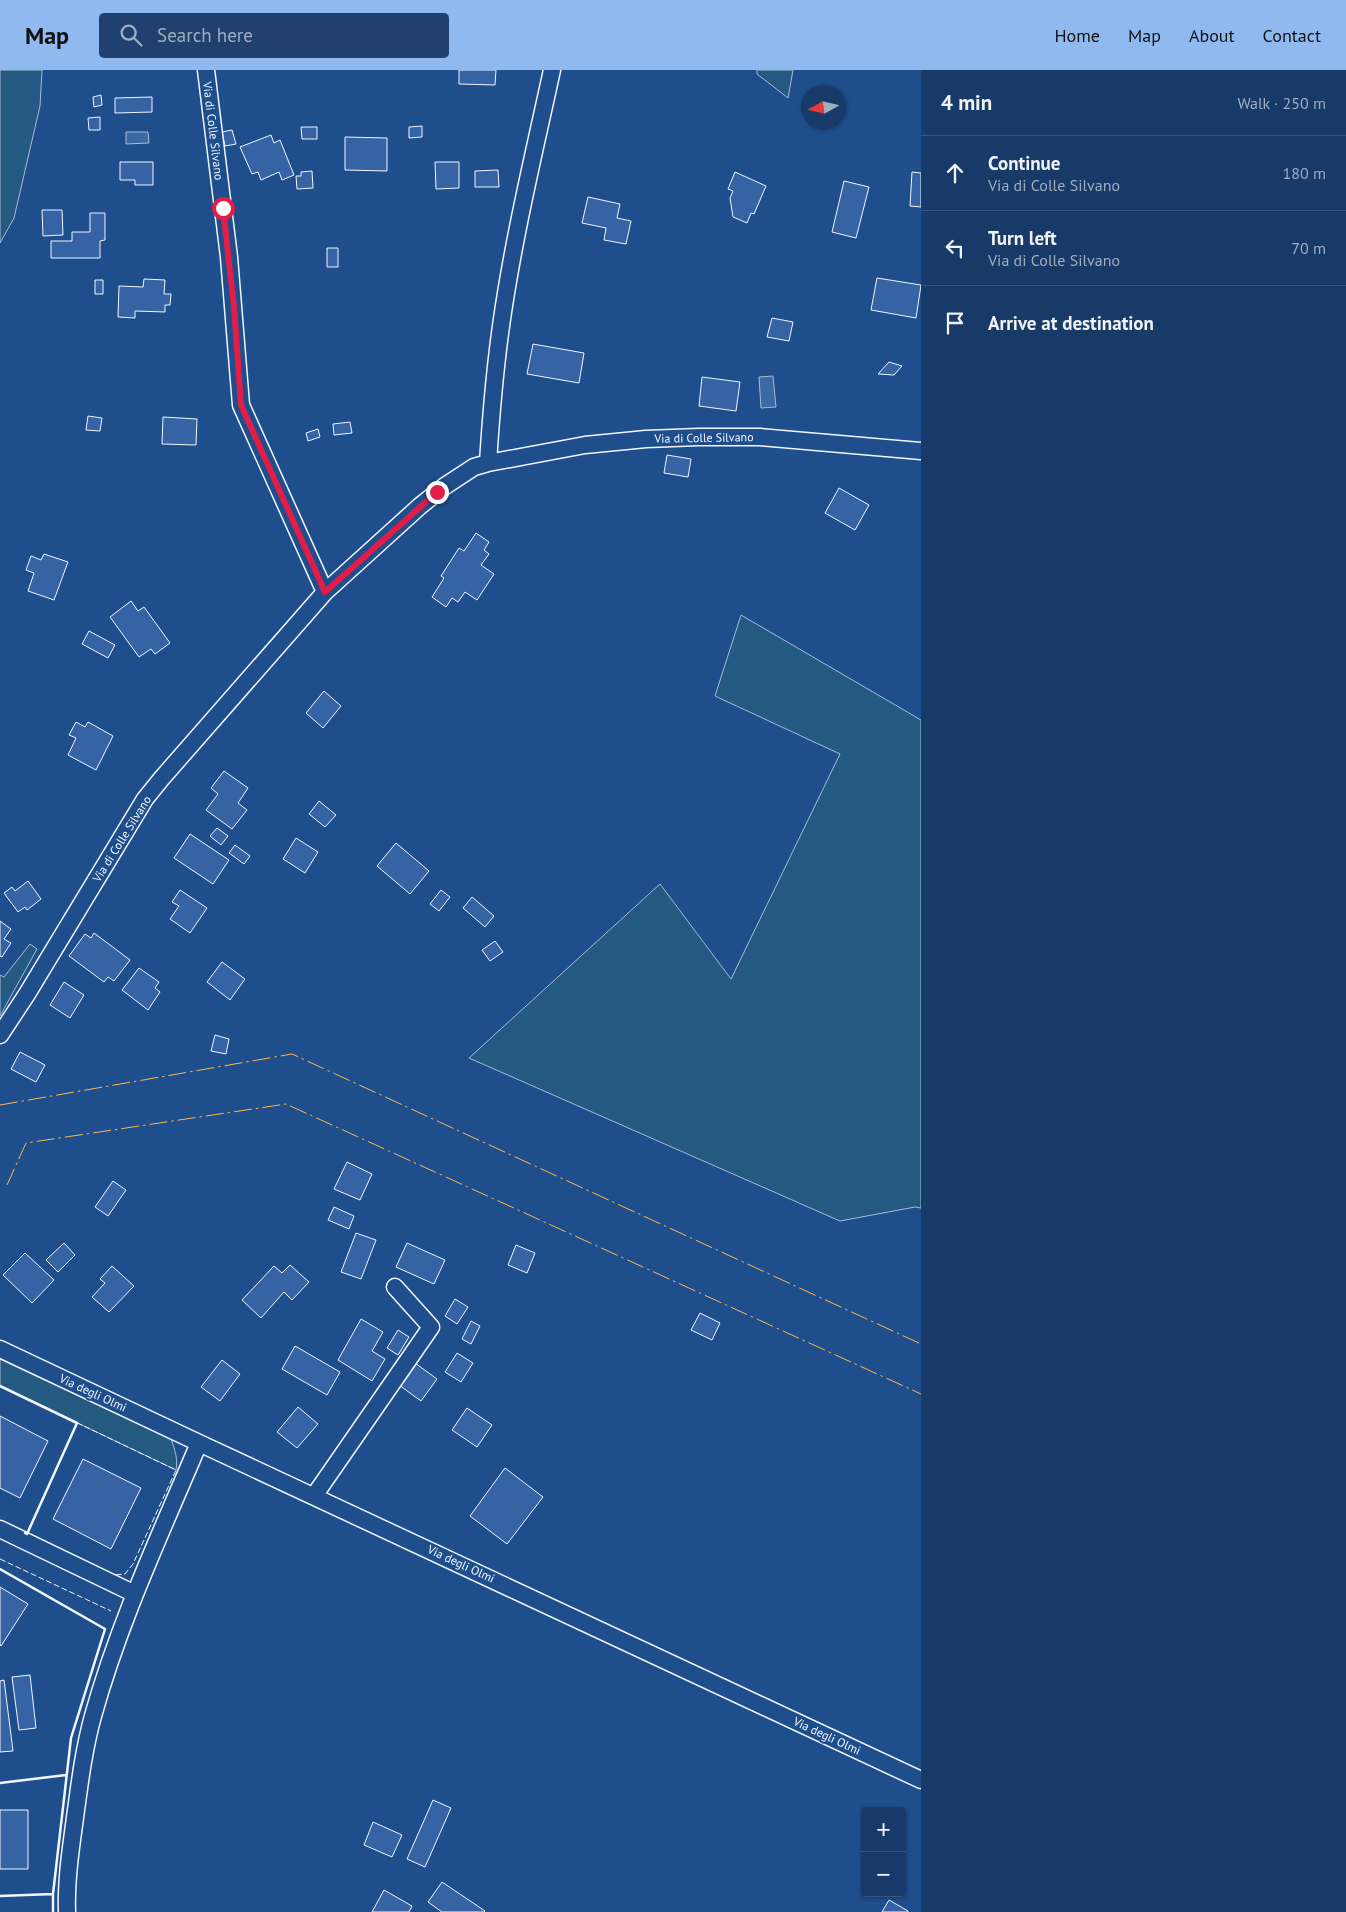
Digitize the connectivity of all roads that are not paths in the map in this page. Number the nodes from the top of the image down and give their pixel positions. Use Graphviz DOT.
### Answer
graph roads {
  1 [pos="206,70"];
  2 [pos="552,70"];
  3 [pos="921,451"];
  4 [pos="488,463"];
  5 [pos="325,592"];
  6 [pos="0,1034"];
  7 [pos="396,1287"];
  8 [pos="0,1349"];
  9 [pos="198,1444"];
  10 [pos="314,1496"];
  11 [pos="0,1529"];
  12 [pos="135,1594"];
  13 [pos="921,1780"];
  14 [pos="67,1912"];
  1 -- 5 [label="street, Via di Colle Silvano"];
  2 -- 4 [label="street"];
  3 -- 4 [label="street, Via di Colle Silvano"];
  4 -- 5 [label="street, Via di Colle Silvano"];
  5 -- 6 [label="street, Via di Colle Silvano"];
  7 -- 10 [label="street"];
  8 -- 9 [label="street, Via degli Olmi"];
  9 -- 10 [label="street, Via degli Olmi"];
  9 -- 12 [label="street"];
  10 -- 13 [label="street, Via degli Olmi"];
  11 -- 12 [label="street"];
  12 -- 14 [label="street"];
}
